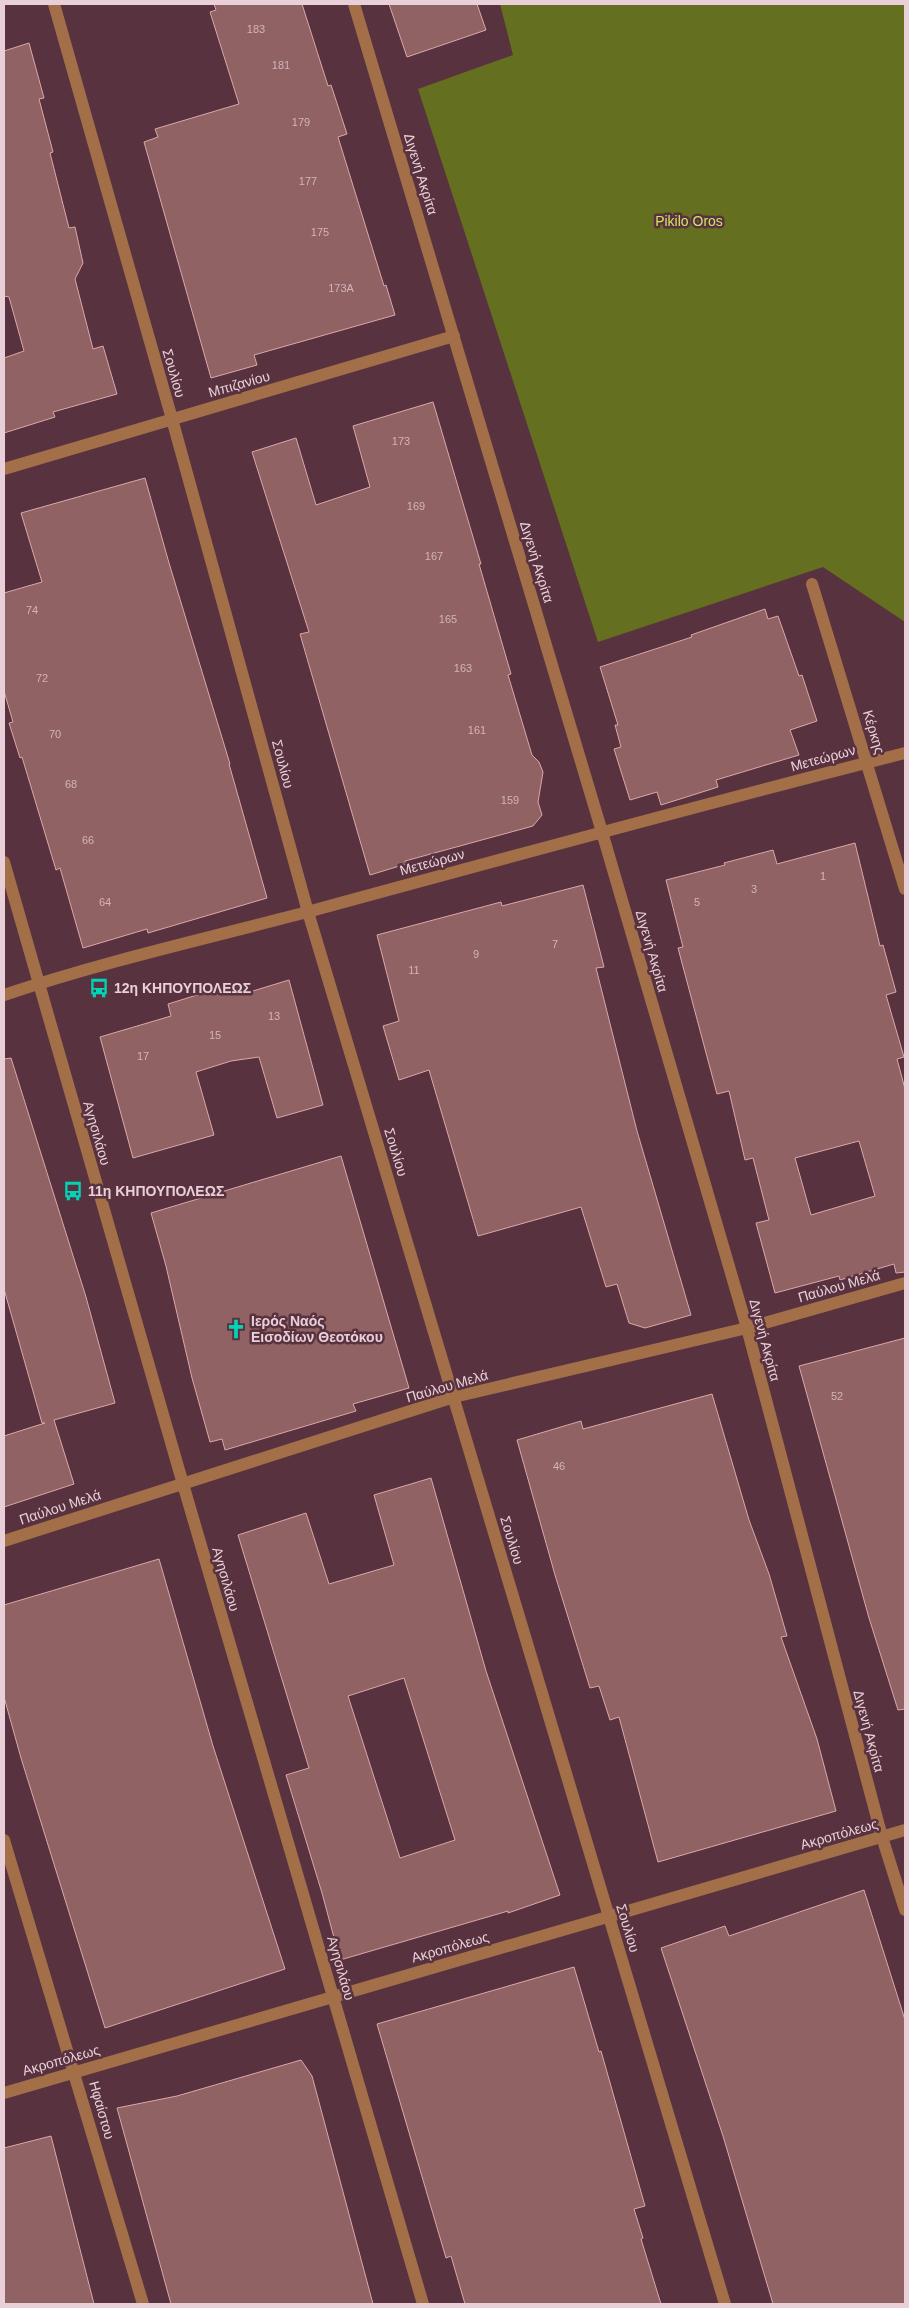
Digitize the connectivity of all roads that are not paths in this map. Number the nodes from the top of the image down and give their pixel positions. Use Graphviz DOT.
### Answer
graph roads {
  1 [pos="54,4"];
  2 [pos="354,4"];
  3 [pos="454,336"];
  4 [pos="172,419"];
  5 [pos="4,469"];
  6 [pos="812,584"];
  7 [pos="905,753"];
  8 [pos="868,762"];
  9 [pos="602,832"];
  10 [pos="4,862"];
  11 [pos="905,889"];
  12 [pos="308,912"];
  13 [pos="38,983"];
  14 [pos="4,994"];
  15 [pos="905,1283"];
  16 [pos="747,1328"];
  17 [pos="454,1397"];
  18 [pos="183,1484"];
  19 [pos="4,1541"];
  20 [pos="905,1830"];
  21 [pos="882,1837"];
  22 [pos="4,1840"];
  23 [pos="905,1910"];
  24 [pos="609,1917"];
  25 [pos="333,1996"];
  26 [pos="75,2071"];
  27 [pos="4,2092"];
  28 [pos="144,2304"];
  29 [pos="423,2304"];
  30 [pos="725,2304"];
  1 -- 4 [label="street, Σουλίου"];
  2 -- 3 [label="street, Διγενή Ακρίτα"];
  3 -- 4 [label="street, Μπιζανίου"];
  3 -- 9 [label="street, Διγενή Ακρίτα"];
  4 -- 5 [label="street, Μπιζανίου"];
  4 -- 12 [label="street, Σουλίου"];
  6 -- 8 [label="street, Κέρκης"];
  7 -- 8 [label="street, Μετεώρων"];
  8 -- 9 [label="street, Μετεώρων"];
  8 -- 11 [label="street, Κέρκης"];
  9 -- 12 [label="street, Μετεώρων"];
  9 -- 16 [label="street, Διγενή Ακρίτα"];
  10 -- 13 [label="street, Αγησιλάου"];
  12 -- 13 [label="street, Μετεώρων"];
  12 -- 17 [label="street, Σουλίου"];
  13 -- 14 [label="street, Μετεώρων"];
  13 -- 18 [label="street, Αγησιλάου"];
  15 -- 16 [label="street, Παύλου Μελά"];
  16 -- 17 [label="street, Παύλου Μελά"];
  16 -- 21 [label="street, Διγενή Ακρίτα"];
  17 -- 18 [label="street, Παύλου Μελά"];
  17 -- 24 [label="street, Σουλίου"];
  18 -- 19 [label="street, Παύλου Μελά"];
  18 -- 25 [label="street, Αγησιλάου"];
  20 -- 21 [label="street, Ακροπόλεως"];
  21 -- 23 [label="street, Διγενή Ακρίτα"];
  21 -- 24 [label="street, Ακροπόλεως"];
  22 -- 26 [label="street, Ηφαίστου"];
  24 -- 25 [label="street, Ακροπόλεως"];
  24 -- 30 [label="street, Σουλίου"];
  25 -- 26 [label="street, Ακροπόλεως"];
  25 -- 29 [label="street, Αγησιλάου"];
  26 -- 27 [label="street, Ακροπόλεως"];
  26 -- 28 [label="street, Ηφαίστου"];
}
